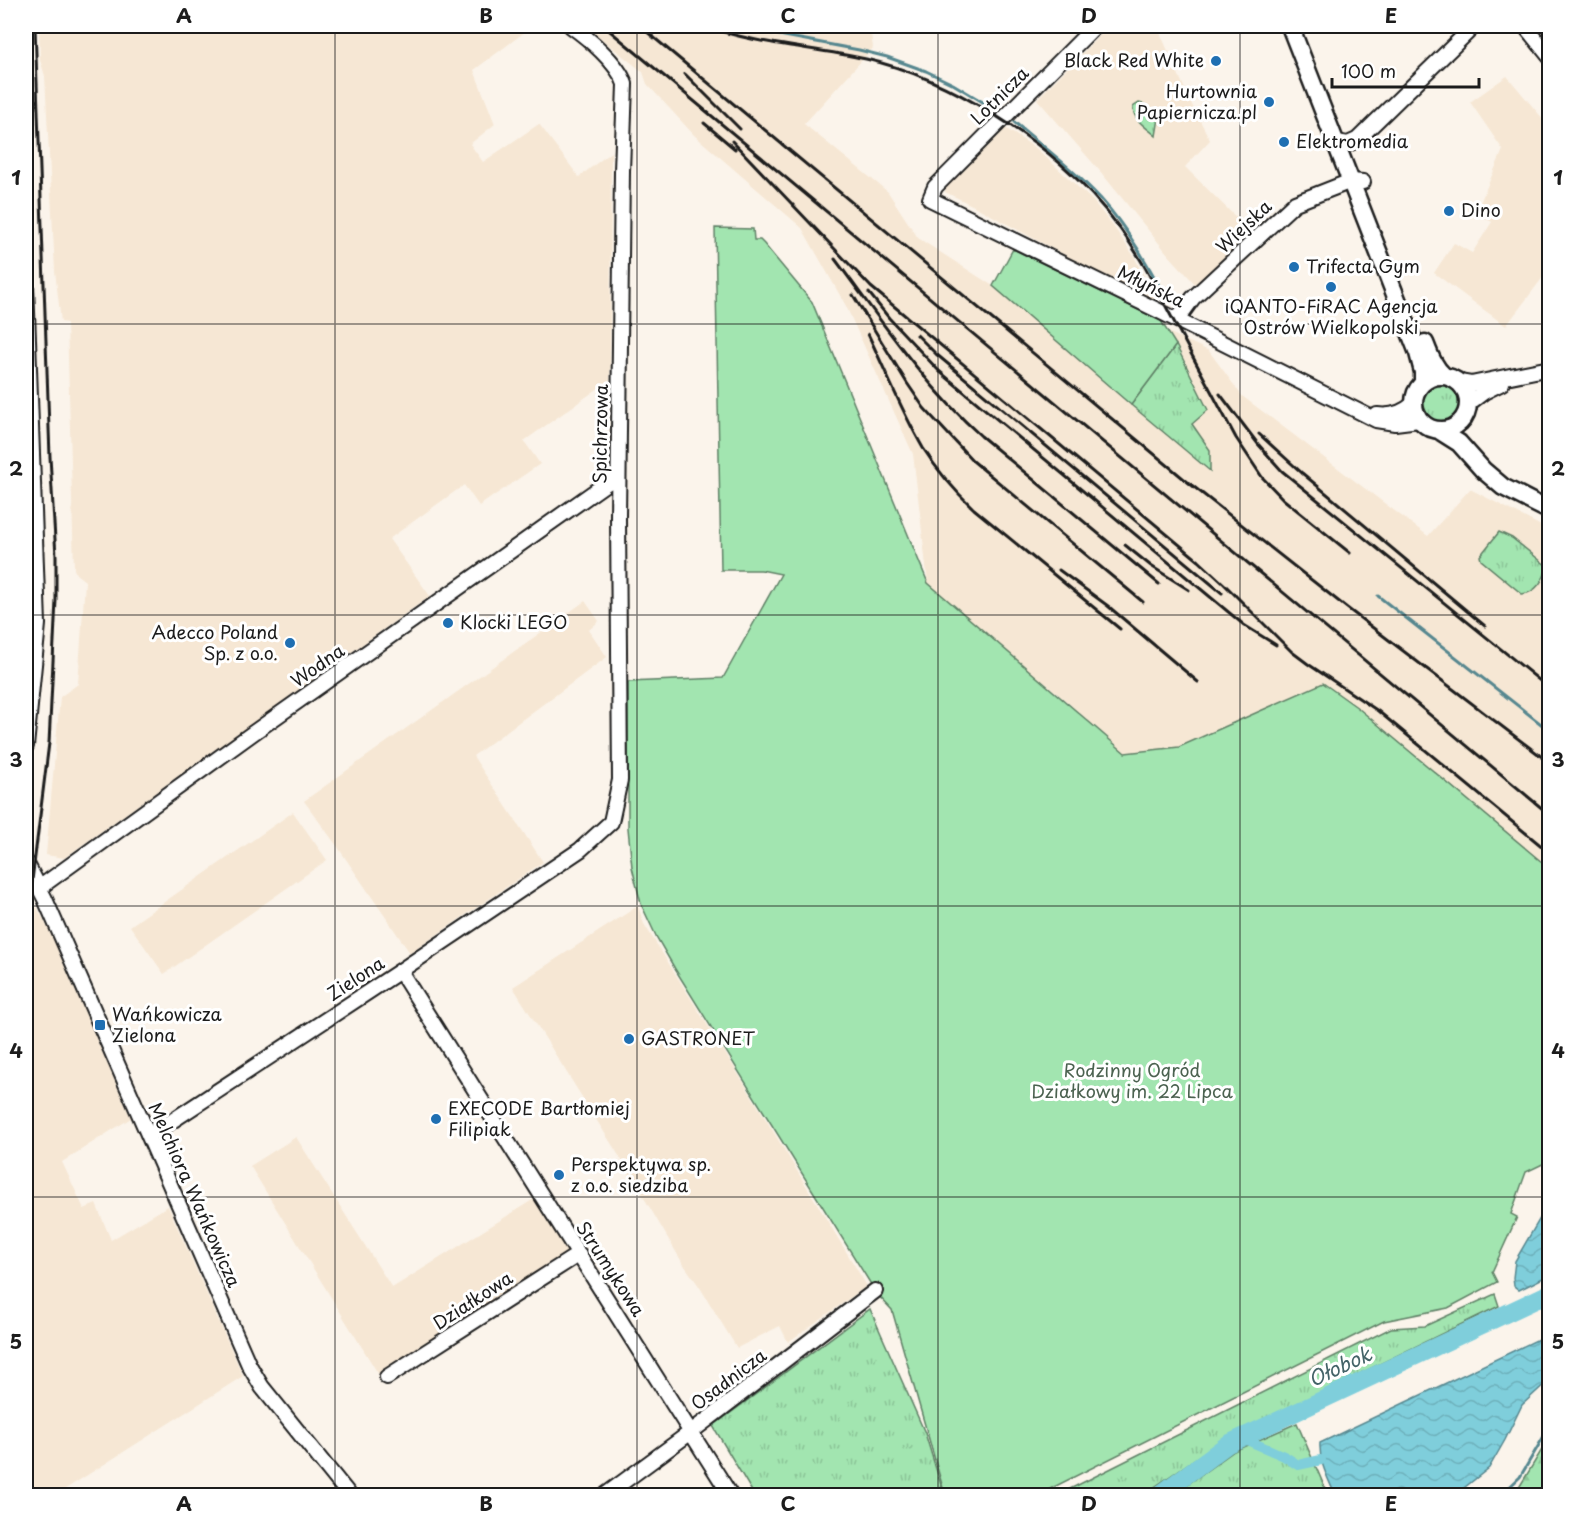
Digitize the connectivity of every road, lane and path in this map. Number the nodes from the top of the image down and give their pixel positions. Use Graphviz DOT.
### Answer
graph roads {
  1 [pos="571,26"];
  2 [pos="1095,26"];
  3 [pos="1290,26"];
  4 [pos="1300,26"];
  5 [pos="1474,26"];
  6 [pos="1525,26"];
  7 [pos="1550,57"];
  8 [pos="1342,143"];
  9 [pos="1357,177"];
  10 [pos="932,194"];
  11 [pos="26,283"];
  12 [pos="26,303"];
  13 [pos="1177,320"];
  14 [pos="1550,368"];
  15 [pos="1519,375"];
  16 [pos="1452,379"];
  17 [pos="1423,382"];
  18 [pos="1413,404"];
  19 [pos="1466,411"];
  20 [pos="1360,412"];
  21 [pos="27,417"];
  22 [pos="1419,420"];
  23 [pos="1440,431"];
  24 [pos="618,475"];
  25 [pos="1550,498"];
  26 [pos="1550,511"];
  27 [pos="32,627"];
  28 [pos="26,746"];
  29 [pos="580,850"];
  30 [pos="26,862"];
  31 [pos="26,873"];
  32 [pos="39,888"];
  33 [pos="400,971"];
  34 [pos="149,1136"];
  35 [pos="579,1254"];
  36 [pos="875,1291"];
  37 [pos="387,1377"];
  38 [pos="691,1432"];
  39 [pos="350,1496"];
  40 [pos="604,1496"];
  41 [pos="731,1496"];
  1 -- 24 [label="street, Spichrzowa"];
  2 -- 10 [label="street, Lotnicza"];
  3 -- 8 [label="main road"];
  4 -- 8 [label="main road"];
  5 -- 8 [label="street"];
  6 -- 7 [label="street"];
  8 -- 9 [label="main road"];
  9 -- 13 [label="street, Wiejska"];
  9 -- 16 [label="main road"];
  9 -- 17 [label="main road"];
  10 -- 13 [label="street, Młyńska"];
  11 -- 12 [label="street"];
  12 -- 21 [label="street"];
  13 -- 20 [label="street, Młyńska"];
  14 -- 15 [label="street"];
  15 -- 16 [label="street"];
  15 -- 19 [label="street"];
  16 -- 17 [label="main road"];
  16 -- 19 [label="main road"];
  17 -- 18 [label="main road"];
  18 -- 20 [label="street"];
  18 -- 22 [label="main road"];
  19 -- 23 [label="main road"];
  19 -- 25 [label="main road"];
  20 -- 22 [label="street, Młyńska"];
  21 -- 27 [label="street"];
  22 -- 23 [label="main road"];
  23 -- 26 [label="main road"];
  24 -- 29 [label="street, Spichrzowa"];
  24 -- 32 [label="street, Wodna"];
  27 -- 28 [label="street"];
  29 -- 33 [label="street, Zielona"];
  30 -- 32 [label="street, Melchiora Wańkowicza"];
  31 -- 32 [label="street, Melchiora Wańkowicza"];
  32 -- 34 [label="street, Melchiora Wańkowicza"];
  33 -- 34 [label="street, Zielona"];
  33 -- 35 [label="street, Strumykowa"];
  34 -- 39 [label="street, Melchiora Wańkowicza"];
  35 -- 37 [label="street, Działkowa"];
  35 -- 38 [label="street, Strumykowa"];
  36 -- 38 [label="street, Osadnicza"];
  38 -- 40 [label="street, Osadnicza"];
  38 -- 41 [label="street, Strumykowa"];
}
